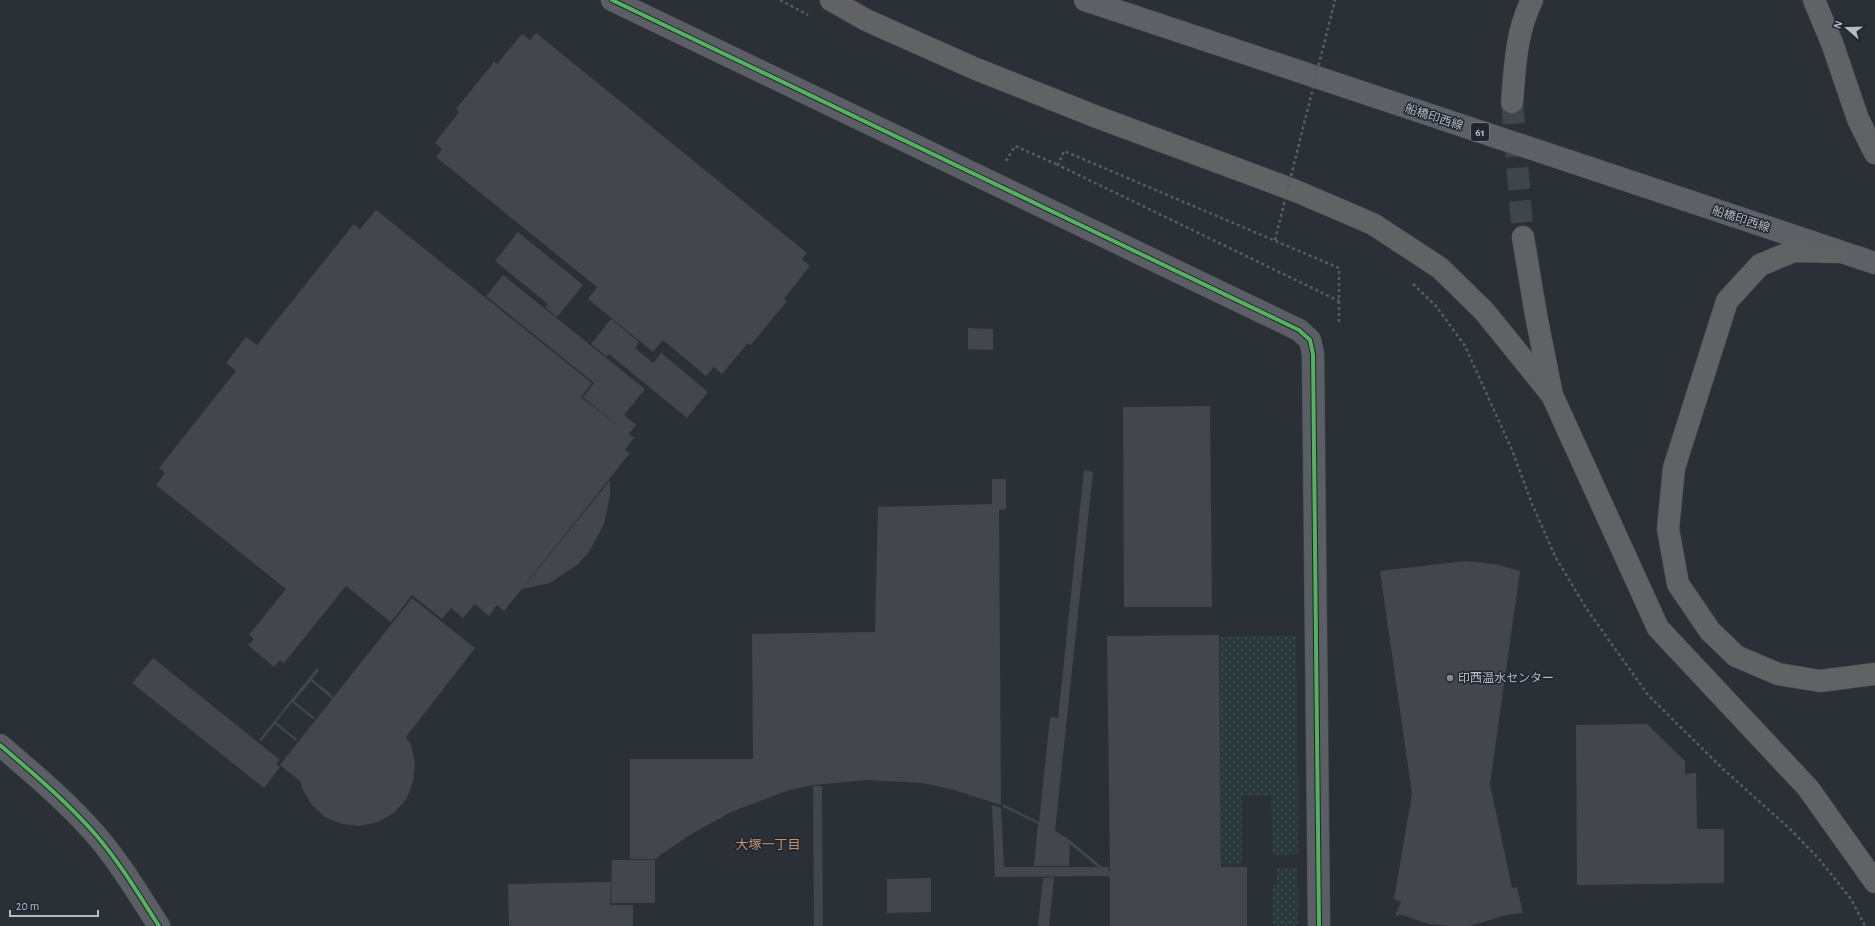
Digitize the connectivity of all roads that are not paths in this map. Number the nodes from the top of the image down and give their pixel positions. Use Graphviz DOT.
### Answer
graph roads {
  1 [pos="612,0"];
  2 [pos="831,0"];
  3 [pos="1084,0"];
  4 [pos="1532,0"];
  5 [pos="1814,0"];
  6 [pos="1512,102"];
  7 [pos="1875,153"];
  8 [pos="1523,237"];
  9 [pos="1838,252"];
  10 [pos="1875,263"];
  11 [pos="1552,395"];
  12 [pos="1875,674"];
  13 [pos="0,746"];
  14 [pos="1875,882"];
  15 [pos="159,926"];
  16 [pos="1319,926"];
  1 -- 16 [label="street"];
  2 -- 11 [label="highway"];
  3 -- 9 [label="main road, 船橋印西線 / 61"];
  4 -- 6 [label="highway"];
  5 -- 7 [label="highway"];
  8 -- 11 [label="highway"];
  9 -- 10 [label="main road, 船橋印西線 / 61"];
  9 -- 12 [label="highway"];
  11 -- 14 [label="highway"];
  13 -- 15 [label="street"];
}
